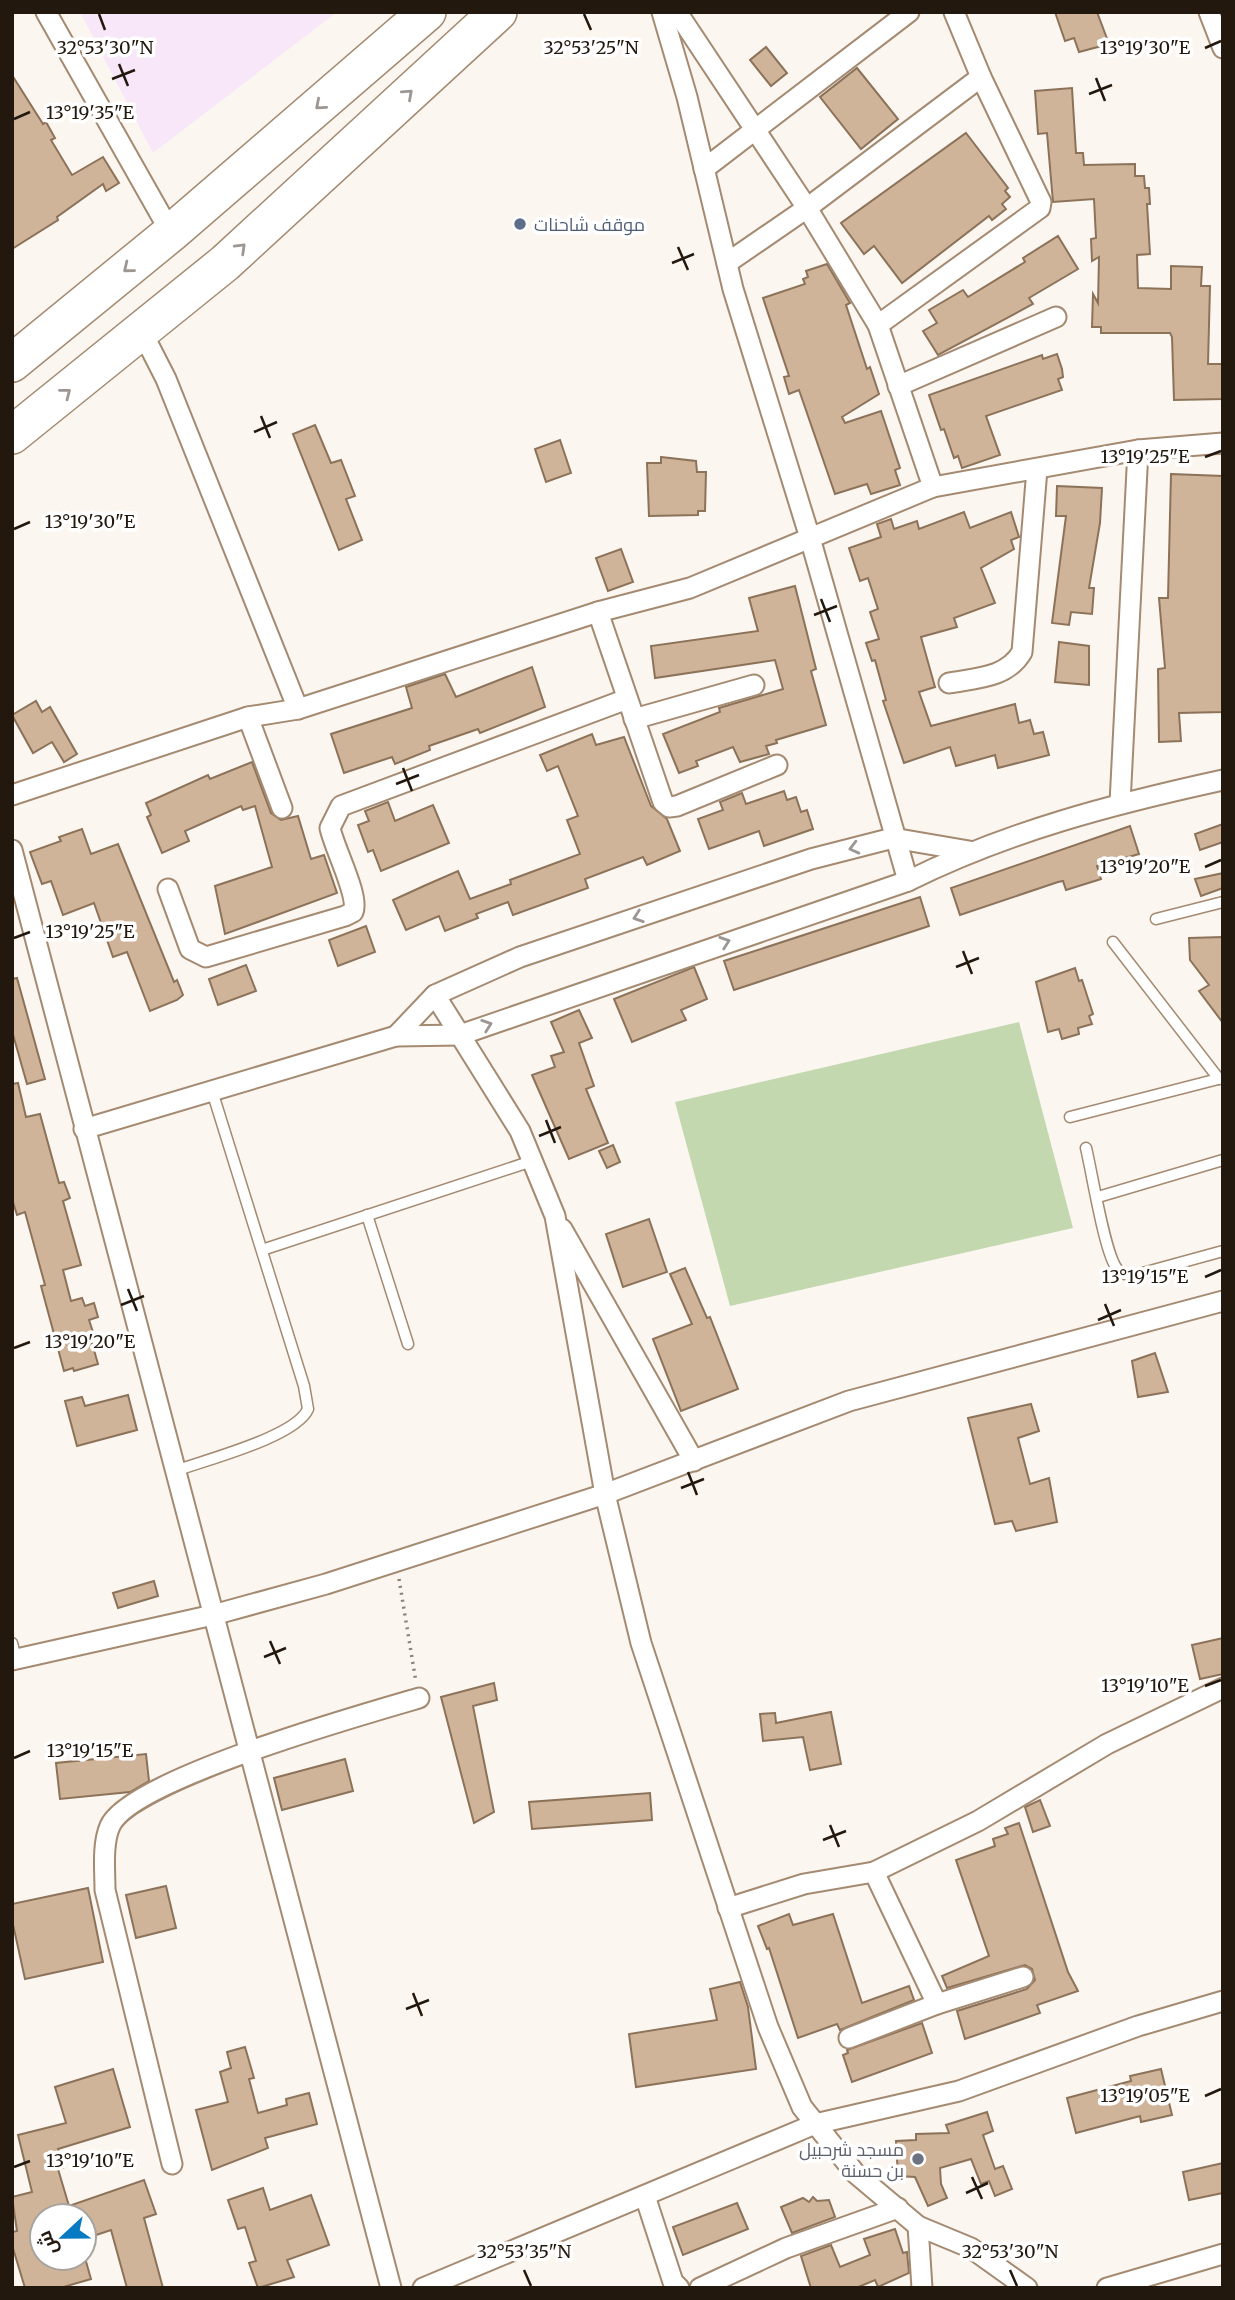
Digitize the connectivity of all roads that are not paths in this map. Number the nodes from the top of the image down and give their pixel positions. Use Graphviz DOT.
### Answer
graph roads {
  1 [pos="46,12"];
  2 [pos="427,12"];
  3 [pos="498,12"];
  4 [pos="662,12"];
  5 [pos="677,12"];
  6 [pos="908,12"];
  7 [pos="954,12"];
  8 [pos="1209,12"];
  9 [pos="1223,48"];
  10 [pos="981,77"];
  11 [pos="755,130"];
  12 [pos="704,169"];
  13 [pos="807,208"];
  14 [pos="171,233"];
  15 [pos="727,263"];
  16 [pos="1056,317"];
  17 [pos="878,325"];
  18 [pos="142,332"];
  19 [pos="12,363"];
  20 [pos="898,386"];
  21 [pos="12,435"];
  22 [pos="1223,443"];
  23 [pos="1138,450"];
  24 [pos="1037,469"];
  25 [pos="933,487"];
  26 [pos="810,538"];
  27 [pos="598,612"];
  28 [pos="949,683"];
  29 [pos="754,685"];
  30 [pos="627,699"];
  31 [pos="298,709"];
  32 [pos="248,717"];
  33 [pos="634,719"];
  34 [pos="777,765"];
  35 [pos="1223,780"];
  36 [pos="12,795"];
  37 [pos="1120,803"];
  38 [pos="282,808"];
  39 [pos="894,838"];
  40 [pos="12,850"];
  41 [pos="969,851"];
  42 [pos="908,881"];
  43 [pos="168,889"];
  44 [pos="1223,902"];
  45 [pos="1156,919"];
  46 [pos="1113,942"];
  47 [pos="435,995"];
  48 [pos="460,1035"];
  49 [pos="396,1036"];
  50 [pos="1221,1078"];
  51 [pos="212,1091"];
  52 [pos="1070,1117"];
  53 [pos="85,1129"];
  54 [pos="1086,1148"];
  55 [pos="1223,1160"];
  56 [pos="532,1161"];
  57 [pos="1098,1197"];
  58 [pos="367,1216"];
  59 [pos="555,1216"];
  60 [pos="262,1250"];
  61 [pos="1223,1251"];
  62 [pos="1223,1301"];
  63 [pos="408,1344"];
  64 [pos="694,1461"];
  65 [pos="175,1471"];
  66 [pos="605,1494"];
  67 [pos="213,1615"];
  68 [pos="14,1654"];
  69 [pos="1223,1688"];
  70 [pos="419,1698"];
  71 [pos="248,1749"];
  72 [pos="874,1872"];
  73 [pos="728,1908"];
  74 [pos="1023,1977"];
  75 [pos="1223,2001"];
  76 [pos="937,2004"];
  77 [pos="849,2038"];
  78 [pos="815,2124"];
  79 [pos="172,2164"];
  80 [pos="645,2196"];
  81 [pos="898,2208"];
  82 [pos="918,2225"];
  83 [pos="1223,2254"];
  84 [pos="391,2288"];
  85 [pos="423,2288"];
  86 [pos="678,2288"];
  87 [pos="700,2288"];
  88 [pos="922,2288"];
  89 [pos="1027,2288"];
  90 [pos="1107,2288"];
  1 -- 14 [label="street"];
  2 -- 14 [label="highway, one-way"];
  18 -- 3 [label="highway, one-way"];
  4 -- 12 [label="street"];
  5 -- 11 [label="street"];
  6 -- 11 [label="street"];
  7 -- 10 [label="street"];
  8 -- 9 [label="street"];
  10 -- 13 [label="street"];
  10 -- 17 [label="street"];
  11 -- 12 [label="street"];
  11 -- 13 [label="street"];
  12 -- 15 [label="street"];
  13 -- 15 [label="street"];
  13 -- 17 [label="street"];
  14 -- 19 [label="highway, one-way"];
  15 -- 26 [label="street"];
  16 -- 20 [label="street"];
  17 -- 20 [label="street"];
  21 -- 18 [label="highway, one-way"];
  18 -- 31 [label="street"];
  20 -- 25 [label="street"];
  22 -- 23 [label="street"];
  23 -- 24 [label="street"];
  23 -- 37 [label="street"];
  24 -- 25 [label="street"];
  24 -- 28 [label="street"];
  25 -- 26 [label="street"];
  26 -- 27 [label="street"];
  26 -- 39 [label="street"];
  27 -- 30 [label="street"];
  27 -- 31 [label="street"];
  29 -- 33 [label="street"];
  30 -- 33 [label="street"];
  30 -- 43 [label="street"];
  31 -- 32 [label="street"];
  32 -- 36 [label="street"];
  32 -- 38 [label="street"];
  33 -- 34 [label="street"];
  35 -- 37 [label="street"];
  37 -- 41 [label="street"];
  39 -- 41 [label="street"];
  39 -- 42 [label="street"];
  39 -- 47 [label="street, one-way"];
  40 -- 53 [label="street"];
  41 -- 42 [label="street"];
  48 -- 42 [label="street, one-way"];
  44 -- 45 [label="lane"];
  46 -- 50 [label="lane"];
  47 -- 48 [label="street"];
  47 -- 49 [label="street"];
  48 -- 49 [label="street"];
  48 -- 56 [label="street"];
  49 -- 51 [label="street"];
  50 -- 52 [label="lane"];
  51 -- 53 [label="street"];
  51 -- 60 [label="lane"];
  53 -- 65 [label="street"];
  54 -- 57 [label="lane"];
  55 -- 57 [label="lane"];
  56 -- 58 [label="lane"];
  56 -- 59 [label="street"];
  57 -- 61 [label="lane"];
  58 -- 60 [label="lane"];
  58 -- 63 [label="lane"];
  59 -- 64 [label="street"];
  59 -- 66 [label="street"];
  60 -- 65 [label="lane"];
  62 -- 64 [label="street"];
  64 -- 66 [label="street"];
  65 -- 67 [label="street"];
  66 -- 67 [label="street"];
  66 -- 73 [label="street"];
  67 -- 68 [label="street"];
  67 -- 71 [label="street"];
  69 -- 72 [label="street"];
  70 -- 71 [label="street"];
  71 -- 79 [label="street"];
  71 -- 84 [label="street"];
  72 -- 73 [label="street"];
  72 -- 76 [label="street"];
  73 -- 78 [label="street"];
  74 -- 76 [label="street"];
  75 -- 78 [label="street"];
  76 -- 77 [label="street"];
  78 -- 80 [label="street"];
  78 -- 81 [label="street"];
  80 -- 85 [label="street"];
  80 -- 86 [label="street"];
  81 -- 82 [label="street"];
  81 -- 87 [label="street"];
  82 -- 88 [label="street"];
  82 -- 89 [label="street"];
  83 -- 90 [label="street"];
}
